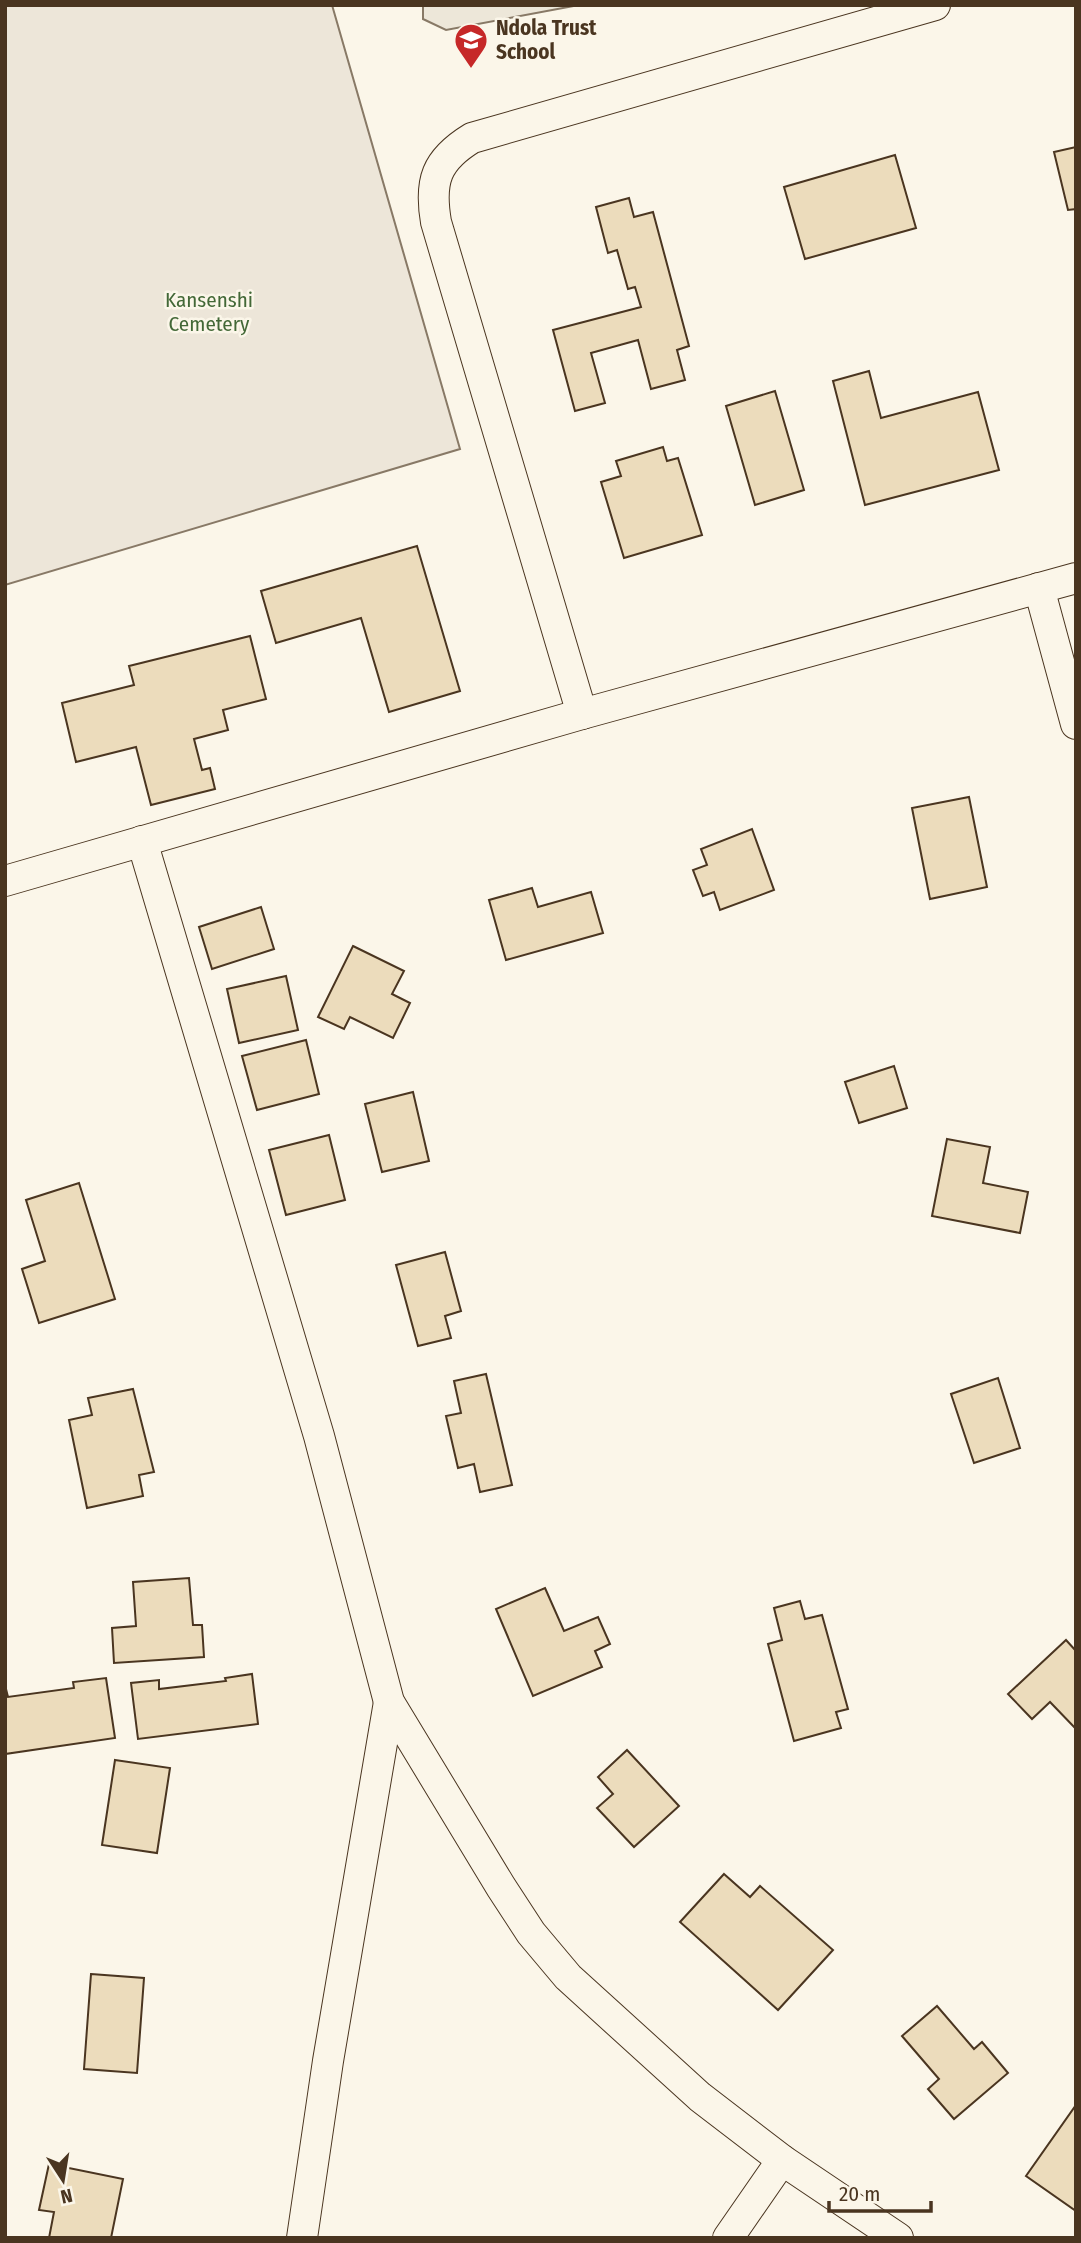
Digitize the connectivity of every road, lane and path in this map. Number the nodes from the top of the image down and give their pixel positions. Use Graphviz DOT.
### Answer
graph roads {
  1 [pos="935,5"];
  2 [pos="1076,578"];
  3 [pos="1039,588"];
  4 [pos="582,714"];
  5 [pos="1076,724"];
  6 [pos="142,841"];
  7 [pos="5,881"];
  8 [pos="389,1702"];
  9 [pos="782,2160"];
  10 [pos="302,2238"];
  11 [pos="728,2238"];
  12 [pos="898,2238"];
  1 -- 4 [label="street"];
  2 -- 3 [label="street"];
  3 -- 4 [label="street"];
  3 -- 5 [label="street"];
  4 -- 6 [label="street"];
  6 -- 7 [label="street"];
  6 -- 8 [label="street"];
  8 -- 9 [label="street"];
  8 -- 10 [label="street"];
  9 -- 11 [label="street"];
  9 -- 12 [label="street"];
}
